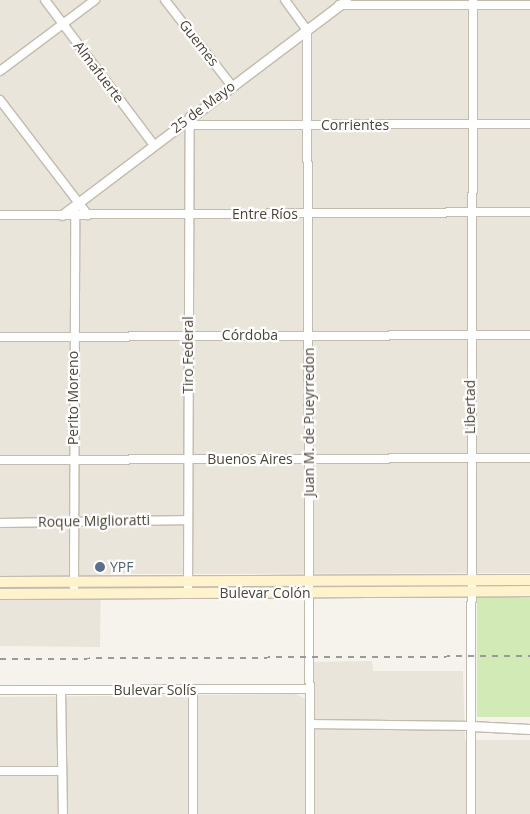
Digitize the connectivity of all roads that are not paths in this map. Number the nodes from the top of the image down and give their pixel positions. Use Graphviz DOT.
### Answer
graph roads {
  1 [pos="45,0"];
  2 [pos="95,0"];
  3 [pos="166,0"];
  4 [pos="286,0"];
  5 [pos="342,2"];
  6 [pos="473,2"];
  7 [pos="528,4"];
  8 [pos="63,24"];
  9 [pos="307,30"];
  10 [pos="0,71"];
  11 [pos="232,86"];
  12 [pos="0,100"];
  13 [pos="190,121"];
  14 [pos="472,124"];
  15 [pos="530,124"];
  16 [pos="307,125"];
  17 [pos="154,145"];
  18 [pos="78,203"];
  19 [pos="530,212"];
  20 [pos="471,213"];
  21 [pos="189,214"];
  22 [pos="308,214"];
  23 [pos="0,215"];
  24 [pos="62,215"];
  25 [pos="74,215"];
  26 [pos="88,215"];
  27 [pos="530,334"];
  28 [pos="308,335"];
  29 [pos="470,335"];
  30 [pos="73,336"];
  31 [pos="188,336"];
  32 [pos="0,337"];
  33 [pos="470,458"];
  34 [pos="530,458"];
  35 [pos="73,459"];
  36 [pos="189,459"];
  37 [pos="309,459"];
  38 [pos="0,460"];
  39 [pos="188,520"];
  40 [pos="73,522"];
  41 [pos="0,523"];
  42 [pos="469,580"];
  43 [pos="530,580"];
  44 [pos="310,581"];
  45 [pos="0,582"];
  46 [pos="74,582"];
  47 [pos="188,582"];
  48 [pos="530,591"];
  49 [pos="469,592"];
  50 [pos="310,593"];
  51 [pos="0,594"];
  52 [pos="74,594"];
  53 [pos="188,594"];
  54 [pos="310,689"];
  55 [pos="0,690"];
  56 [pos="61,690"];
  57 [pos="193,690"];
  58 [pos="311,724"];
  59 [pos="471,726"];
  60 [pos="530,728"];
  61 [pos="62,771"];
  62 [pos="0,772"];
  63 [pos="62,814"];
  64 [pos="193,814"];
  65 [pos="310,814"];
  66 [pos="471,814"];
  1 -- 8 [label="street, Almafuerte"];
  2 -- 8 [label="street"];
  3 -- 11 [label="street, Guemes"];
  4 -- 9 [label="street"];
  5 -- 6 [label="street"];
  5 -- 9 [label="street, 25 de Mayo"];
  6 -- 7 [label="street"];
  6 -- 14 [label="street, Libertad"];
  8 -- 10 [label="street"];
  8 -- 17 [label="street, Almafuerte"];
  9 -- 11 [label="street, 25 de Mayo"];
  9 -- 16 [label="street, Juan M. de Pueyrredon"];
  11 -- 13 [label="street, 25 de Mayo"];
  12 -- 18 [label="street"];
  13 -- 16 [label="street, Corrientes"];
  13 -- 17 [label="street, 25 de Mayo"];
  13 -- 21 [label="street, Tiro Federal"];
  14 -- 15 [label="street, Corrientes"];
  14 -- 16 [label="street, Corrientes"];
  14 -- 20 [label="street, Libertad"];
  16 -- 22 [label="street, Juan M. de Pueyrredon"];
  17 -- 18 [label="street, 25 de Mayo"];
  18 -- 24 [label="street, 25 de Mayo"];
  18 -- 25 [label="street, Perito Moreno"];
  18 -- 26 [label="street"];
  19 -- 20 [label="street, Entre Ríos"];
  20 -- 22 [label="street, Entre Ríos"];
  20 -- 29 [label="street, Libertad"];
  21 -- 22 [label="street, Entre Ríos"];
  21 -- 26 [label="street, Entre Ríos"];
  21 -- 31 [label="street, Tiro Federal"];
  22 -- 28 [label="street, Juan M. de Pueyrredon"];
  23 -- 24 [label="street, Entre Ríos"];
  24 -- 25 [label="street, Entre Ríos"];
  25 -- 26 [label="street, Entre Ríos"];
  25 -- 30 [label="street, Perito Moreno"];
  27 -- 29 [label="street, Córdoba"];
  28 -- 29 [label="street, Córdoba"];
  28 -- 31 [label="street, Córdoba"];
  28 -- 37 [label="street, Juan M. de Pueyrredon"];
  29 -- 33 [label="street, Libertad"];
  30 -- 31 [label="street, Córdoba"];
  30 -- 32 [label="street, Córdoba"];
  30 -- 35 [label="street, Perito Moreno"];
  31 -- 36 [label="street, Tiro Federal"];
  33 -- 34 [label="street, Buenos Aires"];
  33 -- 37 [label="street, Buenos Aires"];
  33 -- 42 [label="street, Libertad"];
  35 -- 36 [label="street, Buenos Aires"];
  35 -- 38 [label="street, Buenos Aires"];
  35 -- 40 [label="street, Perito Moreno"];
  36 -- 37 [label="street, Buenos Aires"];
  36 -- 39 [label="street, Tiro Federal"];
  37 -- 44 [label="street, Juan M. de Pueyrredon"];
  39 -- 40 [label="street, Roque Miglioratti"];
  39 -- 47 [label="street, Tiro Federal"];
  40 -- 41 [label="street, Roque Miglioratti"];
  40 -- 46 [label="street, Perito Moreno"];
  42 -- 43 [label="main road, Bulevar Colón"];
  42 -- 44 [label="main road, Bulevar Colón"];
  42 -- 49 [label="street, Libertad"];
  44 -- 47 [label="main road, Bulevar Colón"];
  44 -- 50 [label="street, Juan M. de Pueyrredon"];
  45 -- 46 [label="main road, Bulevar Colón"];
  46 -- 47 [label="main road, Bulevar Colón"];
  46 -- 52 [label="street, Perito Moreno"];
  47 -- 53 [label="street, Tiro Federal"];
  48 -- 49 [label="main road, Bulevar Colón"];
  49 -- 50 [label="main road, Bulevar Colón"];
  49 -- 59 [label="street, Libertad"];
  50 -- 53 [label="main road, Bulevar Colón"];
  50 -- 54 [label="street, Juan M. de Pueyrredon"];
  51 -- 52 [label="main road, Bulevar Colón"];
  52 -- 53 [label="main road, Bulevar Colón"];
  54 -- 57 [label="street, Bulevar Solís"];
  54 -- 58 [label="street, Juan M. de Pueyrredon"];
  55 -- 56 [label="street, Bulevar Solís"];
  56 -- 57 [label="street, Bulevar Solís"];
  56 -- 61 [label="street"];
  57 -- 64 [label="street"];
  58 -- 59 [label="street"];
  58 -- 65 [label="street, Juan M. de Pueyrredon"];
  59 -- 60 [label="street"];
  59 -- 66 [label="street, Libertad"];
  61 -- 62 [label="street"];
  61 -- 63 [label="street"];
}
